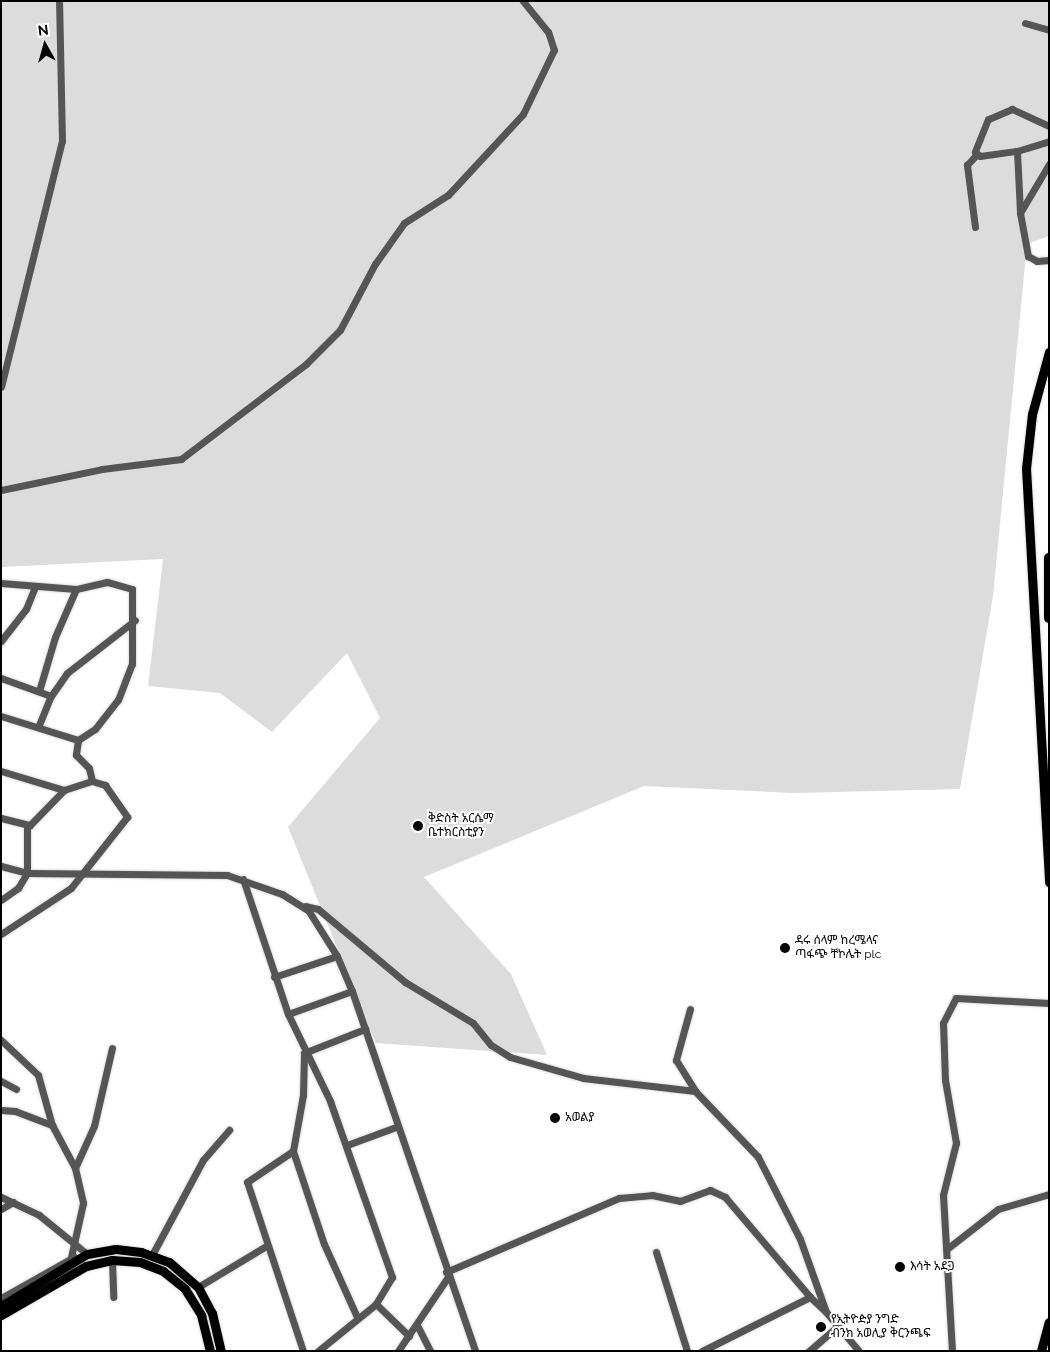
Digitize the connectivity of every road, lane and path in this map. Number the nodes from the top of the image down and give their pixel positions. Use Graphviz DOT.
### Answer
graph roads {
  1 [pos="59,1"];
  2 [pos="523,1"];
  3 [pos="1025,23"];
  4 [pos="1049,30"];
  5 [pos="1049,126"];
  6 [pos="1049,141"];
  7 [pos="1018,151"];
  8 [pos="976,155"];
  9 [pos="1049,164"];
  10 [pos="1020,213"];
  11 [pos="975,227"];
  12 [pos="1049,260"];
  13 [pos="1049,352"];
  14 [pos="1,387"];
  15 [pos="1,490"];
  16 [pos="1049,558"];
  17 [pos="1,583"];
  18 [pos="35,587"];
  19 [pos="76,589"];
  20 [pos="1049,618"];
  21 [pos="135,620"];
  22 [pos="1,641"];
  23 [pos="1,678"];
  24 [pos="39,691"];
  25 [pos="51,696"];
  26 [pos="1,716"];
  27 [pos="39,726"];
  28 [pos="78,740"];
  29 [pos="1,770"];
  30 [pos="92,781"];
  31 [pos="64,790"];
  32 [pos="1,818"];
  33 [pos="27,826"];
  34 [pos="1,866"];
  35 [pos="81,873"];
  36 [pos="27,874"];
  37 [pos="243,879"];
  38 [pos="1049,882"];
  39 [pos="1,900"];
  40 [pos="304,906"];
  41 [pos="1,934"];
  42 [pos="337,956"];
  43 [pos="274,977"];
  44 [pos="352,991"];
  45 [pos="1049,1003"];
  46 [pos="690,1009"];
  47 [pos="288,1014"];
  48 [pos="365,1029"];
  49 [pos="1,1040"];
  50 [pos="112,1048"];
  51 [pos="304,1053"];
  52 [pos="1,1081"];
  53 [pos="16,1089"];
  54 [pos="695,1091"];
  55 [pos="1,1110"];
  56 [pos="52,1125"];
  57 [pos="396,1127"];
  58 [pos="229,1130"];
  59 [pos="347,1145"];
  60 [pos="293,1151"];
  61 [pos="75,1168"];
  62 [pos="1049,1194"];
  63 [pos="1,1197"];
  64 [pos="13,1202"];
  65 [pos="1,1209"];
  66 [pos="266,1246"];
  67 [pos="76,1247"];
  68 [pos="948,1248"];
  69 [pos="116,1249"];
  70 [pos="656,1252"];
  71 [pos="86,1255"];
  72 [pos="152,1255"];
  73 [pos="71,1257"];
  74 [pos="114,1260"];
  75 [pos="447,1275"];
  76 [pos="198,1288"];
  77 [pos="113,1297"];
  78 [pos="810,1297"];
  79 [pos="1,1298"];
  80 [pos="376,1304"];
  81 [pos="1,1306"];
  82 [pos="826,1312"];
  83 [pos="1,1315"];
  84 [pos="358,1317"];
  85 [pos="1049,1322"];
  86 [pos="417,1325"];
  87 [pos="838,1326"];
  88 [pos="409,1336"];
  89 [pos="210,1351"];
  90 [pos="221,1351"];
  91 [pos="303,1351"];
  92 [pos="318,1351"];
  93 [pos="398,1351"];
  94 [pos="430,1351"];
  95 [pos="475,1351"];
  96 [pos="687,1351"];
  97 [pos="702,1351"];
  98 [pos="809,1351"];
  99 [pos="859,1351"];
  100 [pos="952,1351"];
  101 [pos="1041,1351"];
  1 -- 14 [label="street"];
  2 -- 15 [label="street"];
  3 -- 4 [label="street"];
  5 -- 8 [label="street"];
  6 -- 7 [label="street"];
  7 -- 8 [label="street"];
  7 -- 10 [label="street"];
  8 -- 11 [label="street"];
  9 -- 10 [label="street"];
  10 -- 12 [label="street"];
  13 -- 38 [label="main road"];
  16 -- 20 [label="highway"];
  17 -- 18 [label="street"];
  18 -- 19 [label="street"];
  18 -- 22 [label="street"];
  19 -- 21 [label="street"];
  19 -- 24 [label="street"];
  21 -- 25 [label="street"];
  21 -- 28 [label="street"];
  23 -- 24 [label="street"];
  24 -- 25 [label="street"];
  25 -- 27 [label="street"];
  26 -- 27 [label="street"];
  27 -- 28 [label="street"];
  28 -- 30 [label="street"];
  29 -- 31 [label="street"];
  30 -- 31 [label="street"];
  30 -- 35 [label="street"];
  31 -- 33 [label="street"];
  32 -- 33 [label="street"];
  33 -- 36 [label="street"];
  34 -- 36 [label="street"];
  35 -- 36 [label="street"];
  35 -- 37 [label="street"];
  35 -- 41 [label="street"];
  36 -- 39 [label="street"];
  37 -- 40 [label="street"];
  37 -- 43 [label="street"];
  40 -- 42 [label="street"];
  40 -- 54 [label="street"];
  42 -- 43 [label="street"];
  42 -- 44 [label="street"];
  43 -- 47 [label="street"];
  44 -- 47 [label="street"];
  44 -- 48 [label="street"];
  45 -- 68 [label="street"];
  46 -- 54 [label="street"];
  47 -- 51 [label="street"];
  48 -- 51 [label="street"];
  48 -- 57 [label="street"];
  49 -- 56 [label="street"];
  50 -- 61 [label="street"];
  51 -- 59 [label="street"];
  51 -- 60 [label="street"];
  52 -- 53 [label="street"];
  54 -- 82 [label="street"];
  55 -- 56 [label="street"];
  56 -- 61 [label="street"];
  57 -- 59 [label="street"];
  57 -- 75 [label="street"];
  58 -- 72 [label="street"];
  59 -- 80 [label="street"];
  60 -- 66 [label="street"];
  60 -- 84 [label="street"];
  61 -- 67 [label="street"];
  62 -- 68 [label="street"];
  63 -- 64 [label="street"];
  64 -- 65 [label="street"];
  64 -- 67 [label="street"];
  66 -- 76 [label="street"];
  66 -- 91 [label="street"];
  67 -- 71 [label="street"];
  67 -- 73 [label="street"];
  68 -- 100 [label="street"];
  69 -- 71 [label="main road"];
  69 -- 72 [label="main road"];
  69 -- 74 [label="main road"];
  70 -- 96 [label="street"];
  71 -- 73 [label="street"];
  71 -- 81 [label="main road"];
  72 -- 76 [label="main road"];
  73 -- 79 [label="street"];
  74 -- 77 [label="street"];
  74 -- 83 [label="main road"];
  74 -- 89 [label="main road"];
  75 -- 78 [label="street"];
  75 -- 86 [label="street"];
  75 -- 95 [label="street"];
  76 -- 90 [label="main road"];
  78 -- 82 [label="street"];
  78 -- 97 [label="street"];
  80 -- 84 [label="street"];
  80 -- 88 [label="street"];
  82 -- 87 [label="street"];
  84 -- 92 [label="street"];
  85 -- 101 [label="main road"];
  86 -- 88 [label="street"];
  86 -- 94 [label="street"];
  87 -- 98 [label="street"];
  87 -- 99 [label="street"];
  88 -- 93 [label="street"];
}
